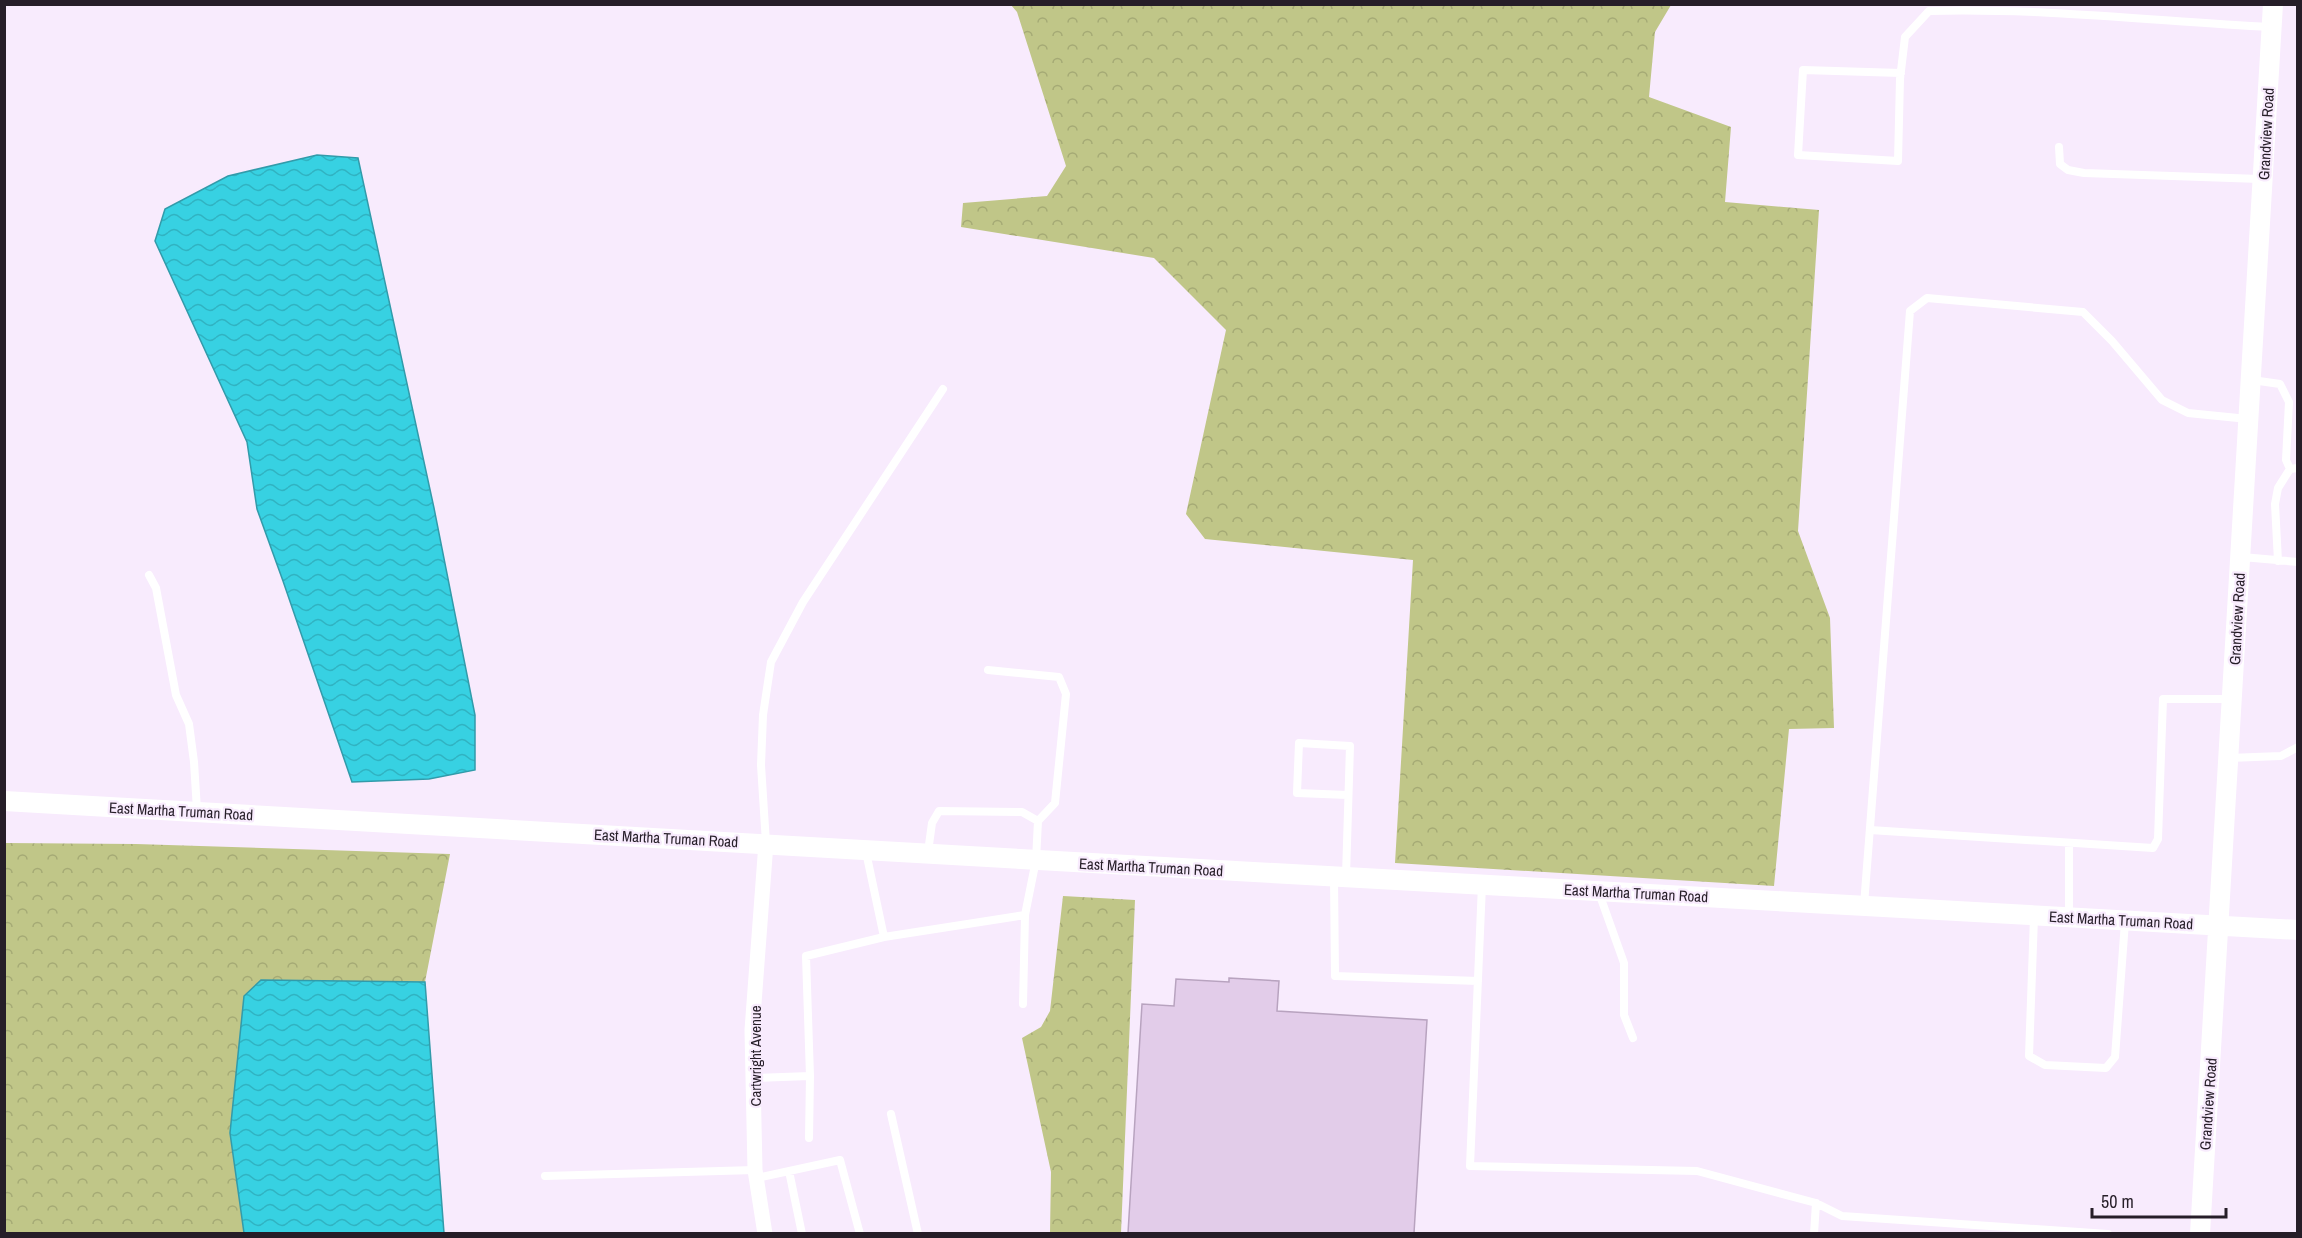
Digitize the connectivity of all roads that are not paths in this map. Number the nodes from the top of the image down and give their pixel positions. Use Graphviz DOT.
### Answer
graph roads {
  1 [pos="2273,4"];
  2 [pos="2272,27"];
  3 [pos="1901,74"];
  4 [pos="2059,147"];
  5 [pos="2263,179"];
  6 [pos="2251,380"];
  7 [pos="943,388"];
  8 [pos="2249,420"];
  9 [pos="2294,469"];
  10 [pos="2241,557"];
  11 [pos="2278,561"];
  12 [pos="2298,562"];
  13 [pos="149,575"];
  14 [pos="988,670"];
  15 [pos="2233,699"];
  16 [pos="2298,747"];
  17 [pos="2229,758"];
  18 [pos="1348,795"];
  19 [pos="4,801"];
  20 [pos="197,812"];
  21 [pos="1038,820"];
  22 [pos="1870,830"];
  23 [pos="765,843"];
  24 [pos="2069,843"];
  25 [pos="866,849"];
  26 [pos="927,853"];
  27 [pos="1036,860"];
  28 [pos="1340,877"];
  29 [pos="1482,885"];
  30 [pos="1599,891"];
  31 [pos="1864,906"];
  32 [pos="1025,915"];
  33 [pos="2034,915"];
  34 [pos="2069,917"];
  35 [pos="2125,920"];
  36 [pos="2220,926"];
  37 [pos="2298,930"];
  38 [pos="884,937"];
  39 [pos="1479,981"];
  40 [pos="1023,1004"];
  41 [pos="1633,1038"];
  42 [pos="810,1076"];
  43 [pos="754,1078"];
  44 [pos="891,1114"];
  45 [pos="809,1138"];
  46 [pos="789,1171"];
  47 [pos="756,1174"];
  48 [pos="545,1176"];
  49 [pos="1816,1203"];
  50 [pos="765,1233"];
  51 [pos="802,1233"];
  52 [pos="860,1233"];
  53 [pos="918,1233"];
  54 [pos="1814,1233"];
  55 [pos="2108,1233"];
  56 [pos="2200,1233"];
  1 -- 2 [label="main road, Grandview Road"];
  2 -- 3 [label="lane"];
  2 -- 5 [label="main road, Grandview Road"];
  3 -- 3 [label="lane"];
  4 -- 5 [label="lane"];
  5 -- 6 [label="main road, Grandview Road"];
  6 -- 8 [label="main road, Grandview Road"];
  6 -- 9 [label="lane"];
  7 -- 23 [label="lane"];
  8 -- 10 [label="main road, Grandview Road"];
  8 -- 22 [label="lane"];
  9 -- 11 [label="lane"];
  10 -- 11 [label="lane"];
  10 -- 15 [label="main road, Grandview Road"];
  11 -- 12 [label="lane"];
  13 -- 20 [label="lane"];
  14 -- 21 [label="lane"];
  15 -- 17 [label="main road, Grandview Road"];
  15 -- 24 [label="lane"];
  16 -- 17 [label="lane"];
  17 -- 36 [label="main road, Grandview Road"];
  18 -- 18 [label="lane"];
  18 -- 28 [label="lane"];
  19 -- 20 [label="main road, East Martha Truman Road"];
  20 -- 23 [label="main road, East Martha Truman Road"];
  21 -- 26 [label="lane"];
  21 -- 27 [label="lane"];
  22 -- 24 [label="lane"];
  22 -- 31 [label="lane"];
  23 -- 25 [label="main road, East Martha Truman Road"];
  23 -- 43 [label="street, Cartwright Avenue"];
  24 -- 34 [label="lane"];
  25 -- 26 [label="main road, East Martha Truman Road"];
  25 -- 38 [label="lane"];
  26 -- 27 [label="main road, East Martha Truman Road"];
  27 -- 28 [label="main road, East Martha Truman Road"];
  27 -- 32 [label="lane"];
  28 -- 29 [label="main road, East Martha Truman Road"];
  28 -- 39 [label="lane"];
  29 -- 30 [label="main road, East Martha Truman Road"];
  29 -- 39 [label="lane"];
  30 -- 31 [label="main road, East Martha Truman Road"];
  30 -- 41 [label="lane"];
  31 -- 33 [label="main road, East Martha Truman Road"];
  32 -- 38 [label="lane"];
  32 -- 40 [label="lane"];
  33 -- 34 [label="main road, East Martha Truman Road"];
  33 -- 35 [label="lane"];
  34 -- 35 [label="main road, East Martha Truman Road"];
  35 -- 36 [label="main road, East Martha Truman Road"];
  36 -- 37 [label="main road, East Martha Truman Road"];
  36 -- 56 [label="main road, Grandview Road"];
  38 -- 42 [label="lane"];
  39 -- 49 [label="lane"];
  42 -- 43 [label="lane"];
  42 -- 45 [label="lane"];
  43 -- 47 [label="street, Cartwright Avenue"];
  44 -- 53 [label="lane"];
  46 -- 47 [label="lane"];
  46 -- 51 [label="lane"];
  46 -- 52 [label="lane"];
  47 -- 48 [label="lane"];
  47 -- 50 [label="street, Cartwright Avenue"];
  49 -- 54 [label="lane"];
  49 -- 55 [label="lane"];
}
